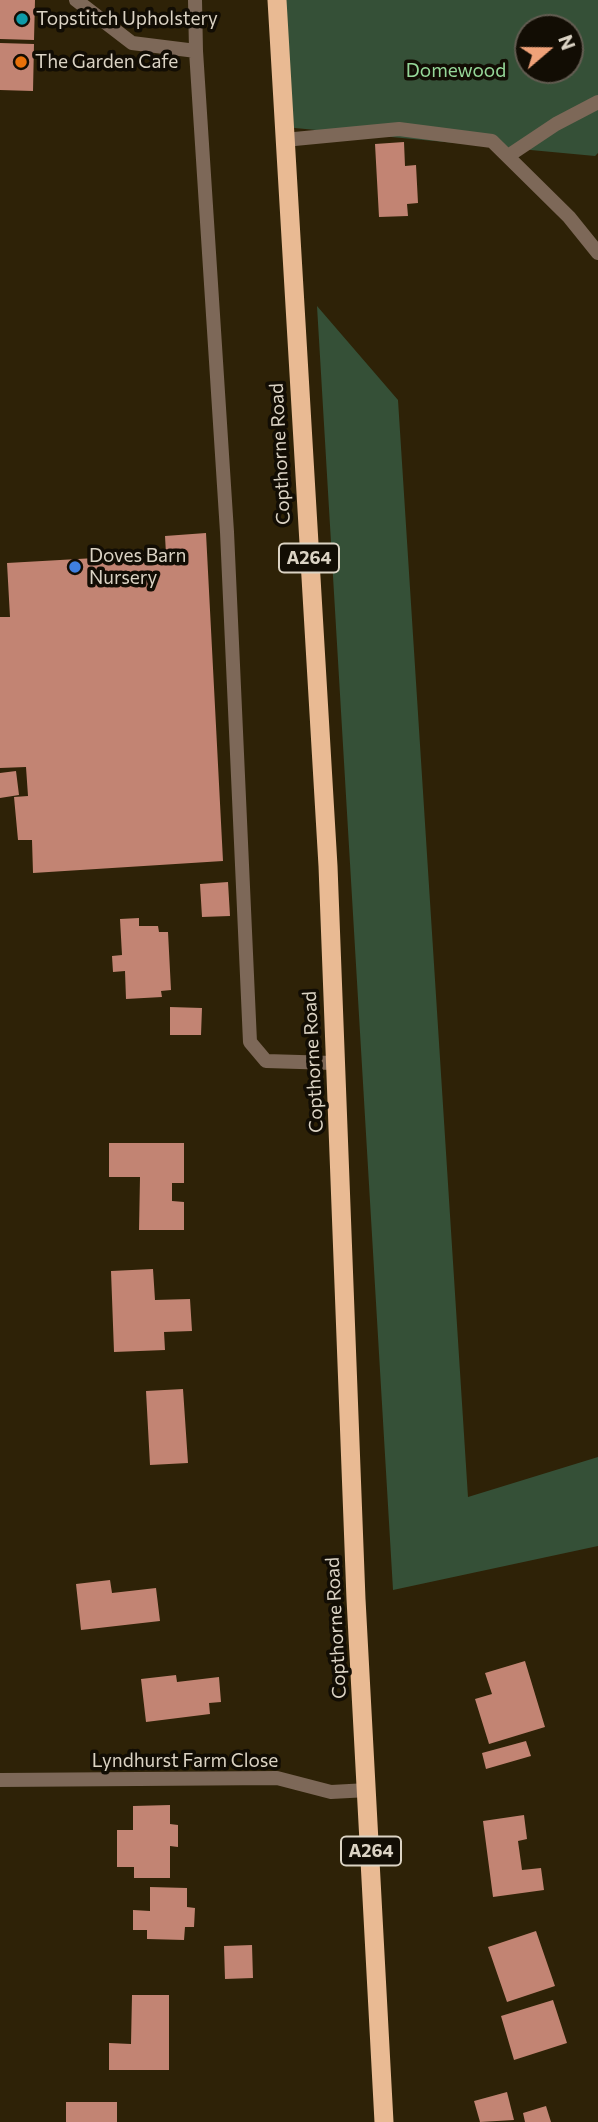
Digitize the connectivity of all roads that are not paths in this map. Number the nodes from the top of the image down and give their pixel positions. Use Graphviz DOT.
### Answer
graph roads {
  1 [pos="76,0"];
  2 [pos="195,0"];
  3 [pos="277,0"];
  4 [pos="196,51"];
  5 [pos="598,102"];
  6 [pos="284,140"];
  7 [pos="508,156"];
  8 [pos="598,253"];
  9 [pos="334,1063"];
  10 [pos="0,1780"];
  11 [pos="368,1790"];
  12 [pos="384,2122"];
  1 -- 4 [label="street"];
  2 -- 4 [label="street"];
  3 -- 6 [label="highway, Copthorne Road / A264"];
  4 -- 9 [label="street"];
  5 -- 7 [label="street"];
  6 -- 7 [label="street"];
  6 -- 9 [label="highway, Copthorne Road / A264"];
  7 -- 8 [label="street"];
  9 -- 11 [label="highway, Copthorne Road / A264"];
  10 -- 11 [label="street, Lyndhurst Farm Close"];
  11 -- 12 [label="highway, Copthorne Road / A264"];
}
